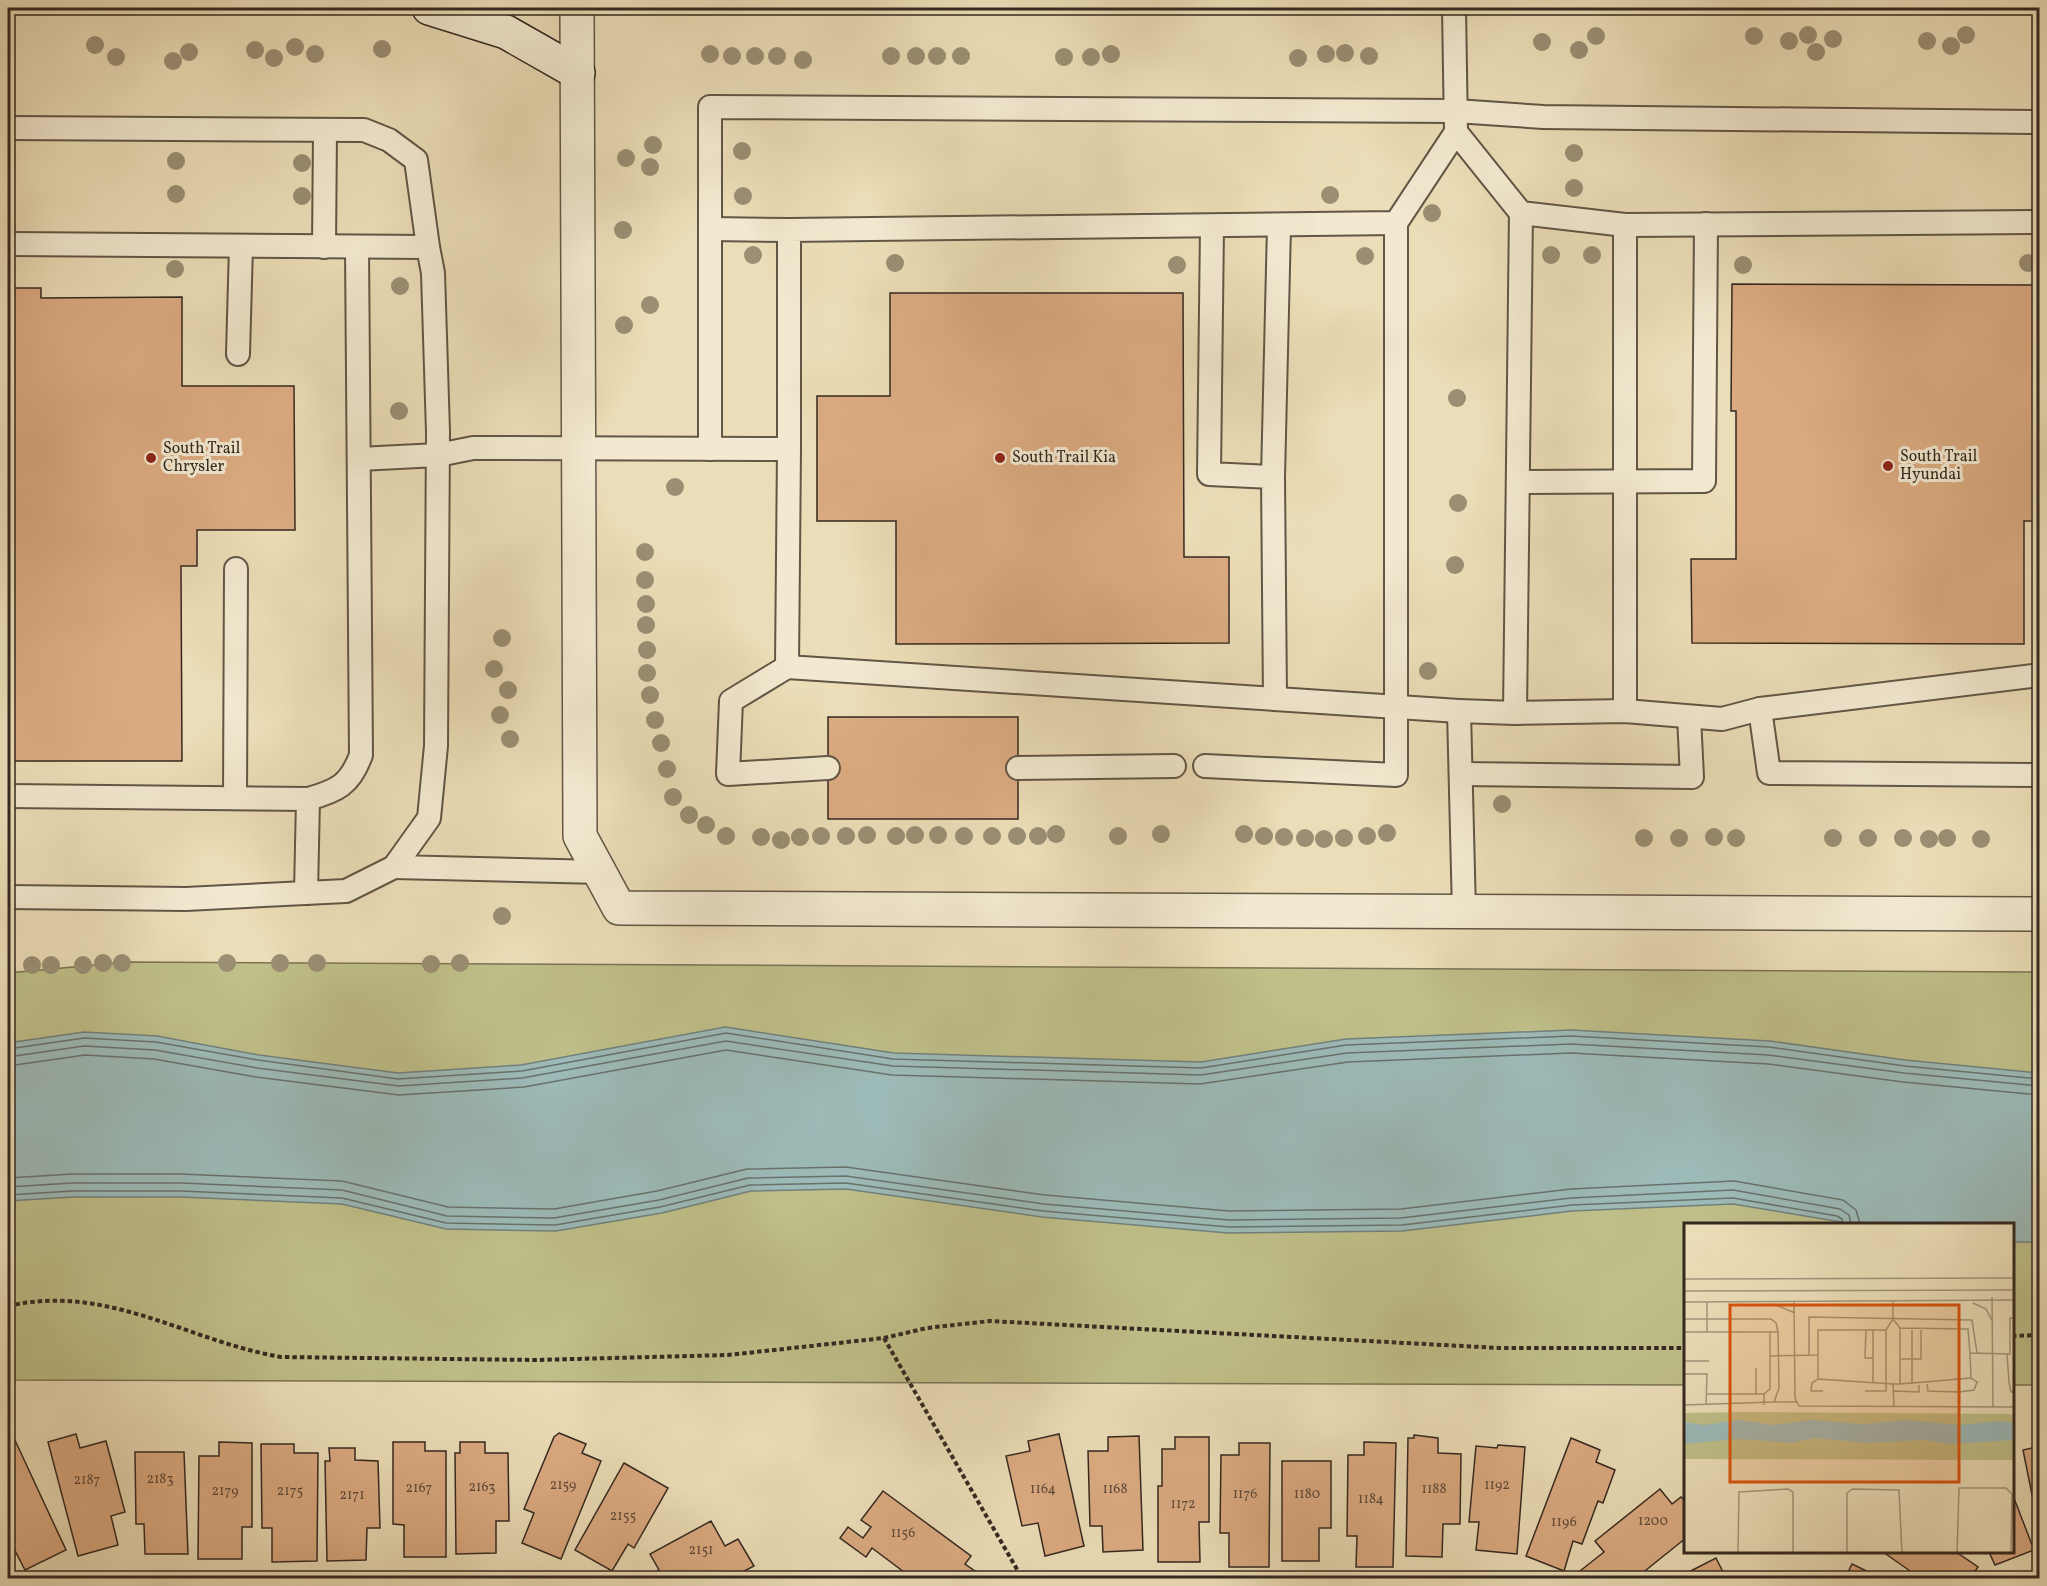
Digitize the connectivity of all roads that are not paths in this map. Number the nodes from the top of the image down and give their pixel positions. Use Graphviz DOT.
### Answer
graph roads {
  1 [pos="429,8"];
  2 [pos="577,8"];
  3 [pos="1454,8"];
  4 [pos="578,73"];
  5 [pos="1456,121"];
  6 [pos="2040,122"];
  7 [pos="8,128"];
  8 [pos="325,131"];
  9 [pos="1521,213"];
  10 [pos="2040,222"];
  11 [pos="1396,223"];
  12 [pos="1706,224"];
  13 [pos="1625,225"];
  14 [pos="1212,226"];
  15 [pos="1279,226"];
  16 [pos="711,229"];
  17 [pos="789,231"];
  18 [pos="8,244"];
  19 [pos="241,246"];
  20 [pos="324,247"];
  21 [pos="428,247"];
  22 [pos="357,248"];
  23 [pos="238,354"];
  24 [pos="711,449"];
  25 [pos="789,449"];
  26 [pos="578,450"];
  27 [pos="438,454"];
  28 [pos="359,459"];
  29 [pos="1274,477"];
  30 [pos="1519,482"];
  31 [pos="1625,483"];
  32 [pos="236,569"];
  33 [pos="787,667"];
  34 [pos="2040,675"];
  35 [pos="1275,699"];
  36 [pos="1396,707"];
  37 [pos="1760,709"];
  38 [pos="1459,711"];
  39 [pos="1624,711"];
  40 [pos="1515,713"];
  41 [pos="1689,717"];
  42 [pos="1174,766"];
  43 [pos="1205,766"];
  44 [pos="828,768"];
  45 [pos="1018,768"];
  46 [pos="1461,774"];
  47 [pos="2040,776"];
  48 [pos="8,796"];
  49 [pos="235,798"];
  50 [pos="308,799"];
  51 [pos="394,867"];
  52 [pos="600,872"];
  53 [pos="306,893"];
  54 [pos="8,897"];
  55 [pos="1464,912"];
  56 [pos="2040,914"];
  1 -- 4 [label="street"];
  2 -- 4 [label="street"];
  3 -- 5 [label="lane"];
  4 -- 26 [label="street"];
  5 -- 6 [label="lane"];
  5 -- 9 [label="lane"];
  5 -- 11 [label="lane"];
  5 -- 16 [label="lane"];
  7 -- 8 [label="lane"];
  8 -- 20 [label="lane"];
  8 -- 21 [label="lane"];
  9 -- 13 [label="lane"];
  9 -- 30 [label="lane"];
  10 -- 12 [label="lane"];
  11 -- 15 [label="lane"];
  11 -- 36 [label="lane"];
  12 -- 13 [label="lane"];
  12 -- 31 [label="lane"];
  13 -- 31 [label="lane"];
  14 -- 15 [label="lane"];
  14 -- 17 [label="lane"];
  14 -- 29 [label="lane"];
  15 -- 29 [label="lane"];
  16 -- 17 [label="lane"];
  16 -- 24 [label="lane"];
  17 -- 25 [label="lane"];
  18 -- 19 [label="lane"];
  19 -- 20 [label="lane"];
  19 -- 23 [label="lane"];
  20 -- 22 [label="lane"];
  21 -- 22 [label="lane"];
  21 -- 27 [label="lane"];
  22 -- 28 [label="lane"];
  24 -- 25 [label="lane"];
  24 -- 26 [label="lane"];
  25 -- 33 [label="lane"];
  26 -- 27 [label="lane"];
  26 -- 52 [label="street"];
  27 -- 28 [label="lane"];
  27 -- 51 [label="lane"];
  28 -- 50 [label="lane"];
  29 -- 35 [label="lane"];
  30 -- 31 [label="lane"];
  30 -- 40 [label="lane"];
  31 -- 39 [label="lane"];
  32 -- 49 [label="lane"];
  33 -- 35 [label="lane"];
  33 -- 44 [label="lane"];
  34 -- 37 [label="lane"];
  35 -- 36 [label="lane"];
  36 -- 38 [label="lane"];
  36 -- 43 [label="lane"];
  37 -- 41 [label="lane"];
  37 -- 47 [label="lane"];
  38 -- 40 [label="lane"];
  38 -- 46 [label="lane"];
  39 -- 40 [label="lane"];
  39 -- 41 [label="lane"];
  41 -- 46 [label="lane"];
  42 -- 45 [label="lane"];
  46 -- 55 [label="lane"];
  48 -- 49 [label="lane"];
  49 -- 50 [label="lane"];
  50 -- 53 [label="lane"];
  51 -- 52 [label="lane"];
  51 -- 53 [label="lane"];
  52 -- 55 [label="street"];
  53 -- 54 [label="lane"];
  55 -- 56 [label="street"];
}
